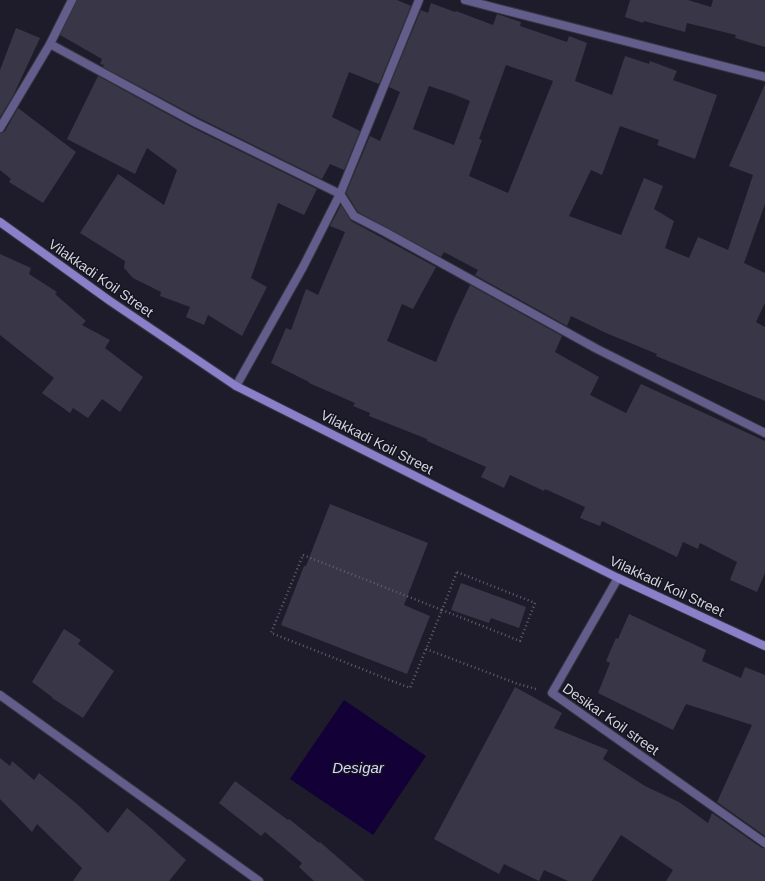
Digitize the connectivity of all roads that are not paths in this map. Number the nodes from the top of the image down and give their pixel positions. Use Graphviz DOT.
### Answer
graph roads {
  1 [pos="72,0"];
  2 [pos="419,0"];
  3 [pos="465,0"];
  4 [pos="50,44"];
  5 [pos="765,77"];
  6 [pos="0,128"];
  7 [pos="340,194"];
  8 [pos="0,222"];
  9 [pos="236,386"];
  10 [pos="765,433"];
  11 [pos="618,578"];
  12 [pos="765,646"];
  13 [pos="0,695"];
  14 [pos="765,843"];
  15 [pos="259,881"];
  1 -- 4 [label="street"];
  2 -- 7 [label="street"];
  3 -- 5 [label="street"];
  4 -- 6 [label="street"];
  4 -- 7 [label="street"];
  7 -- 9 [label="street"];
  7 -- 10 [label="street"];
  8 -- 9 [label="street, Vilakkadi Koil Street"];
  9 -- 11 [label="street, Vilakkadi Koil Street"];
  11 -- 12 [label="street, Vilakkadi Koil Street"];
  11 -- 14 [label="street, Desikar Koil street"];
  13 -- 15 [label="street"];
}
